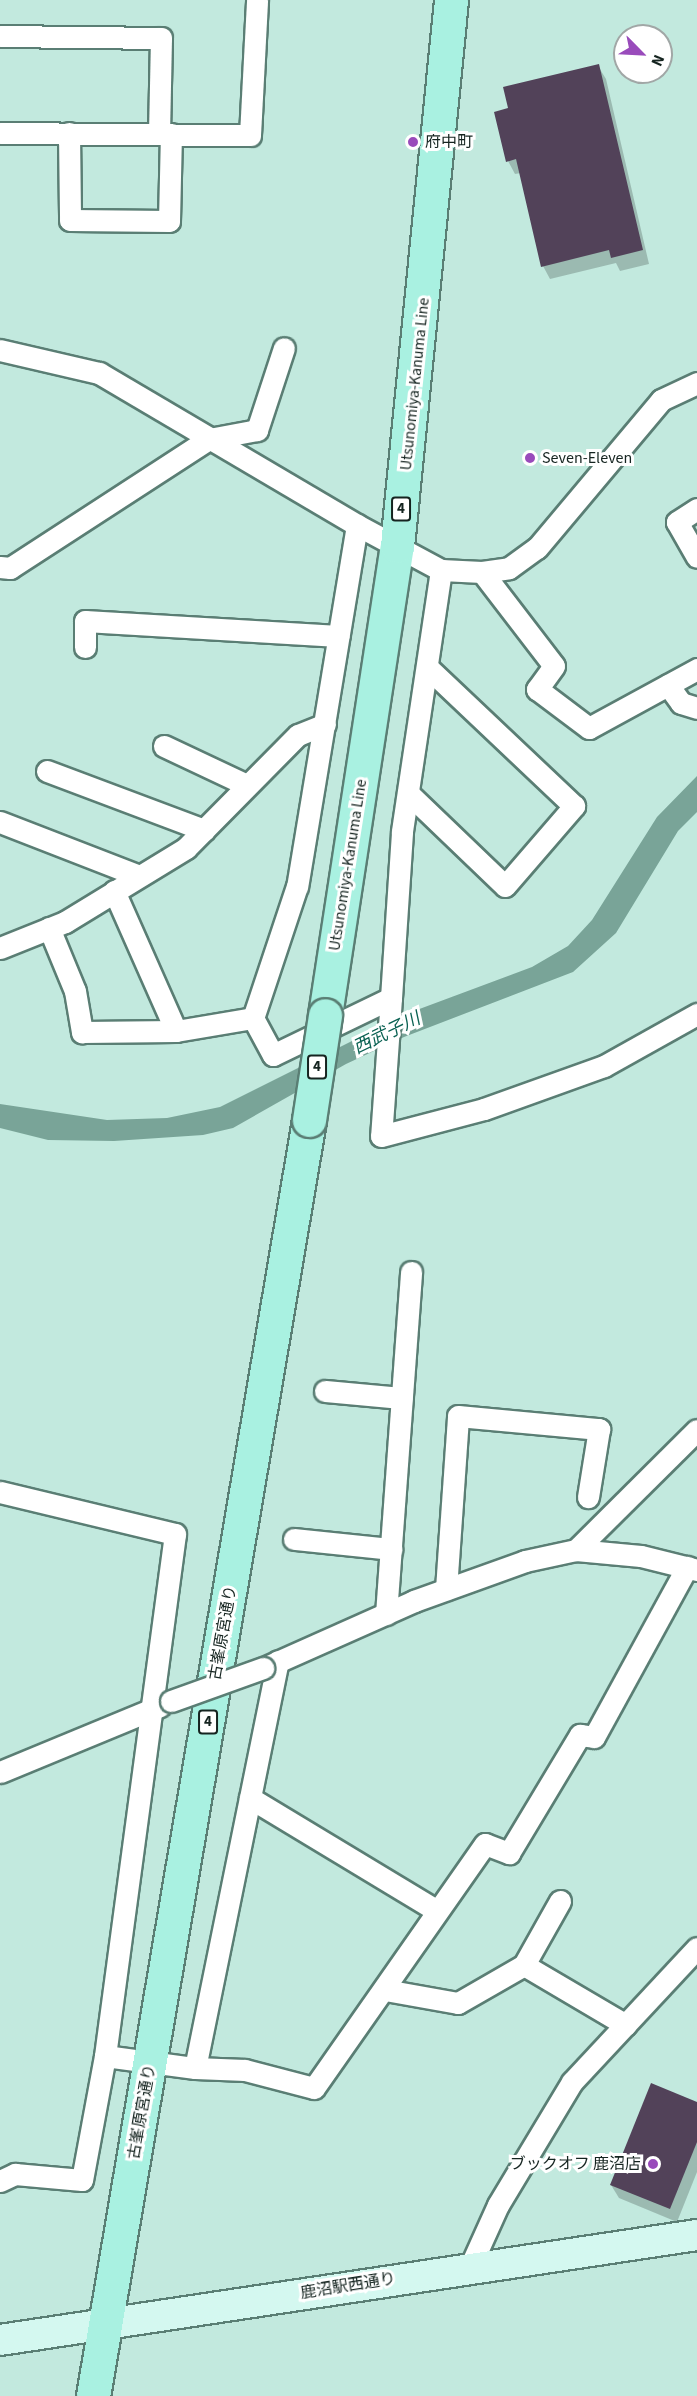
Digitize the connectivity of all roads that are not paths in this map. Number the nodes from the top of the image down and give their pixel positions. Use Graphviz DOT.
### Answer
graph roads {
  1 [pos="257,0"];
  2 [pos="451,0"];
  3 [pos="0,36"];
  4 [pos="0,133"];
  5 [pos="69,133"];
  6 [pos="165,134"];
  7 [pos="284,348"];
  8 [pos="0,350"];
  9 [pos="697,383"];
  10 [pos="209,439"];
  11 [pos="697,509"];
  12 [pos="357,525"];
  13 [pos="397,546"];
  14 [pos="697,557"];
  15 [pos="0,567"];
  16 [pos="441,570"];
  17 [pos="482,572"];
  18 [pos="339,636"];
  19 [pos="85,646"];
  20 [pos="427,667"];
  21 [pos="697,669"];
  22 [pos="668,685"];
  23 [pos="697,708"];
  24 [pos="325,724"];
  25 [pos="164,746"];
  26 [pos="47,771"];
  27 [pos="247,785"];
  28 [pos="408,793"];
  29 [pos="0,822"];
  30 [pos="204,830"];
  31 [pos="139,876"];
  32 [pos="114,891"];
  33 [pos="50,928"];
  34 [pos="0,948"];
  35 [pos="391,998"];
  36 [pos="697,1014"];
  37 [pos="253,1018"];
  38 [pos="176,1031"];
  39 [pos="309,1120"];
  40 [pos="411,1272"];
  41 [pos="325,1391"];
  42 [pos="402,1398"];
  43 [pos="697,1430"];
  44 [pos="0,1492"];
  45 [pos="588,1497"];
  46 [pos="294,1539"];
  47 [pos="391,1549"];
  48 [pos="576,1550"];
  49 [pos="692,1569"];
  50 [pos="446,1589"];
  51 [pos="386,1614"];
  52 [pos="270,1665"];
  53 [pos="151,1710"];
  54 [pos="0,1772"];
  55 [pos="250,1798"];
  56 [pos="560,1901"];
  57 [pos="437,1911"];
  58 [pos="697,1948"];
  59 [pos="524,1965"];
  60 [pos="385,1990"];
  61 [pos="626,2025"];
  62 [pos="105,2056"];
  63 [pos="151,2062"];
  64 [pos="195,2068"];
  65 [pos="0,2181"];
  66 [pos="697,2235"];
  67 [pos="470,2267"];
  68 [pos="104,2323"];
  69 [pos="0,2340"];
  70 [pos="93,2396"];
  1 -- 6 [label="street"];
  2 -- 13 [label="main road, Utsunomiya-Kanuma Line / 4"];
  3 -- 6 [label="street"];
  4 -- 5 [label="street"];
  5 -- 6 [label="street"];
  5 -- 6 [label="street"];
  7 -- 10 [label="street"];
  8 -- 10 [label="street"];
  9 -- 17 [label="street"];
  10 -- 12 [label="street"];
  10 -- 15 [label="street"];
  11 -- 14 [label="street"];
  12 -- 13 [label="street"];
  12 -- 18 [label="street"];
  13 -- 16 [label="street"];
  13 -- 39 [label="main road, Utsunomiya-Kanuma Line / 4, bridge"];
  16 -- 17 [label="street"];
  16 -- 20 [label="street"];
  17 -- 22 [label="street"];
  18 -- 19 [label="street"];
  18 -- 24 [label="street"];
  20 -- 28 [label="street"];
  20 -- 28 [label="street"];
  21 -- 22 [label="street"];
  22 -- 23 [label="street"];
  24 -- 27 [label="street"];
  24 -- 37 [label="street"];
  25 -- 27 [label="street"];
  26 -- 30 [label="street"];
  27 -- 30 [label="street"];
  28 -- 35 [label="street"];
  29 -- 31 [label="street"];
  30 -- 31 [label="street"];
  31 -- 32 [label="street"];
  32 -- 33 [label="street"];
  32 -- 38 [label="street"];
  33 -- 34 [label="street"];
  33 -- 38 [label="street"];
  35 -- 36 [label="street"];
  35 -- 37 [label="street"];
  37 -- 38 [label="street"];
  39 -- 63 [label="main road, 古峯原宮通り / 4"];
  40 -- 42 [label="street"];
  41 -- 42 [label="street"];
  42 -- 47 [label="street"];
  43 -- 48 [label="street"];
  44 -- 53 [label="street"];
  45 -- 50 [label="street"];
  46 -- 47 [label="street"];
  47 -- 51 [label="street"];
  48 -- 49 [label="street"];
  48 -- 50 [label="street"];
  49 -- 57 [label="street"];
  50 -- 51 [label="street"];
  51 -- 52 [label="street"];
  52 -- 53 [label="street, bridge"];
  52 -- 55 [label="street"];
  53 -- 54 [label="street"];
  53 -- 62 [label="street"];
  55 -- 57 [label="street"];
  55 -- 64 [label="street"];
  56 -- 59 [label="street"];
  57 -- 60 [label="street"];
  58 -- 61 [label="street"];
  59 -- 60 [label="street"];
  59 -- 61 [label="street"];
  60 -- 64 [label="street"];
  61 -- 67 [label="street"];
  62 -- 63 [label="street"];
  62 -- 65 [label="street"];
  63 -- 64 [label="street"];
  63 -- 68 [label="main road, 古峯原宮通り / 4"];
  66 -- 67 [label="street, 鹿沼駅西通り"];
  67 -- 68 [label="street, 鹿沼駅西通り"];
  68 -- 69 [label="street, 鹿沼駅西通り"];
  68 -- 70 [label="main road, 4"];
}
